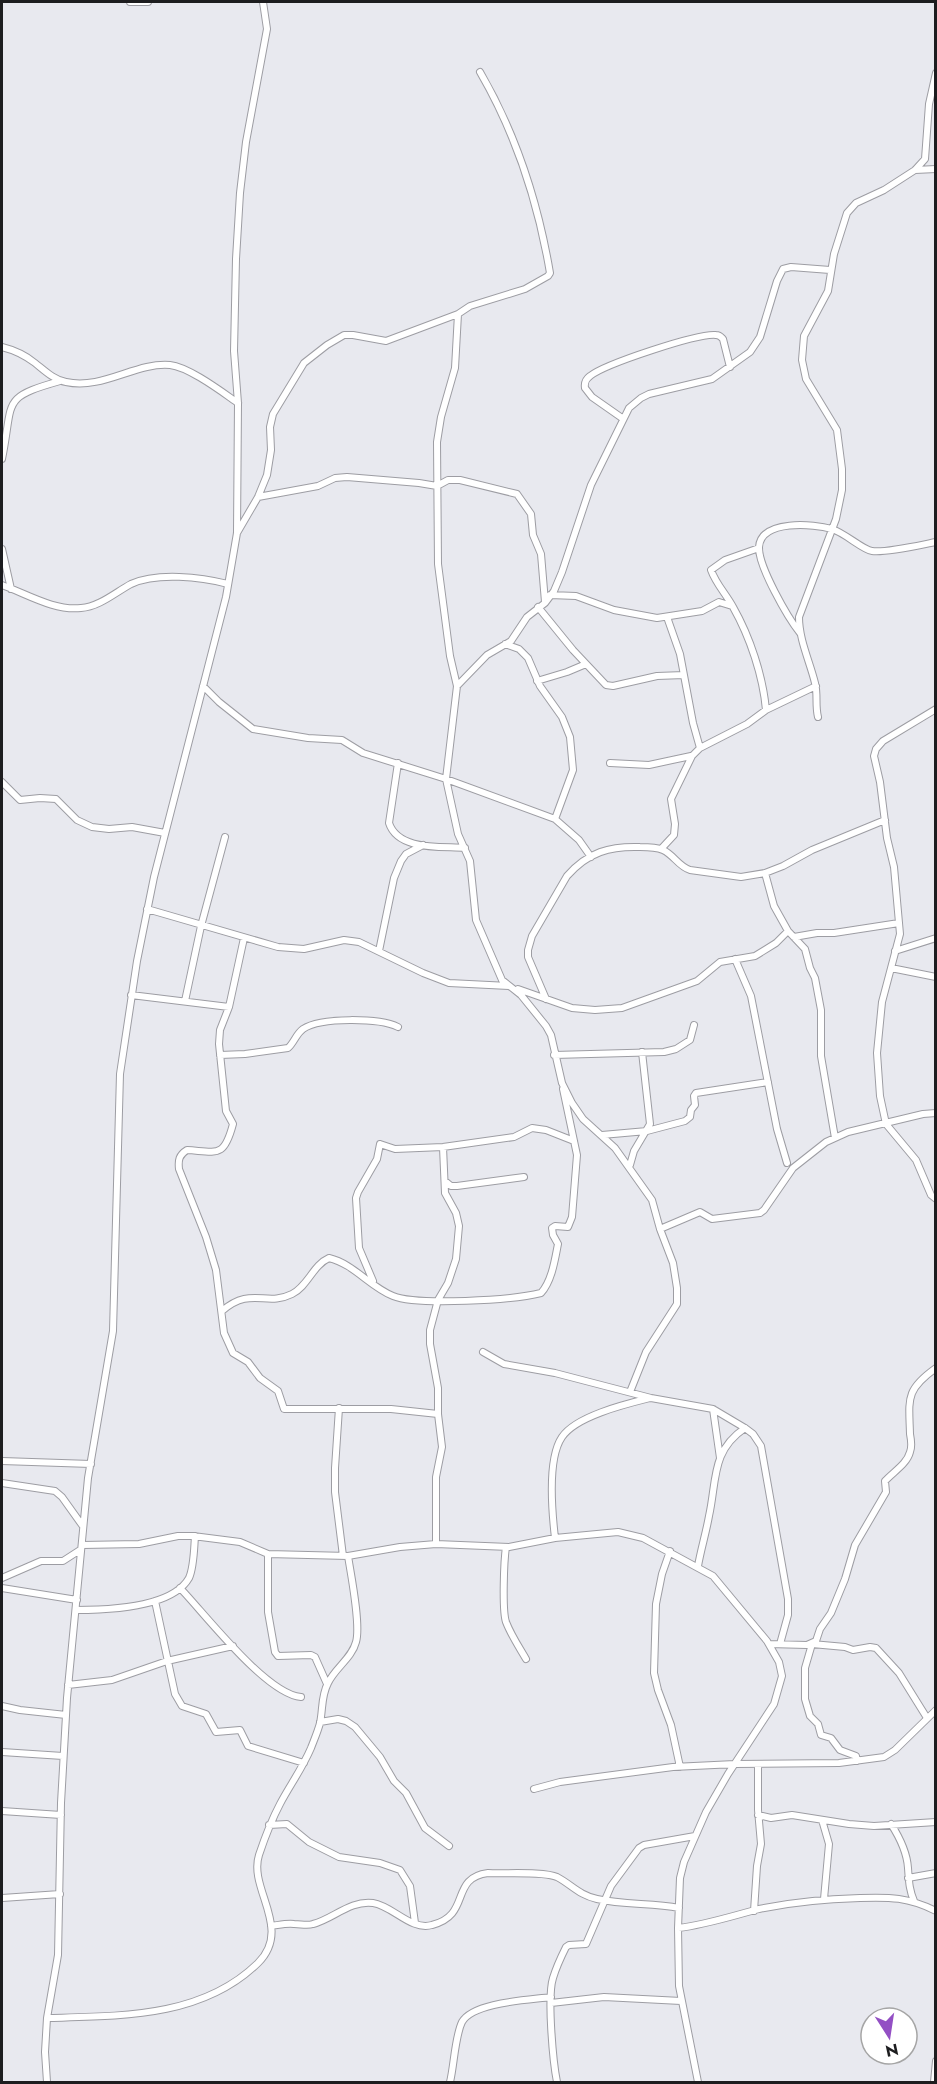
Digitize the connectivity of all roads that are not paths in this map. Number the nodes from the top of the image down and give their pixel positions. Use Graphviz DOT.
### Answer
graph roads {
  1 [pos="130,2"];
  2 [pos="148,2"];
  3 [pos="263,2"];
  4 [pos="480,72"];
  5 [pos="936,73"];
  6 [pos="936,169"];
  7 [pos="915,170"];
  8 [pos="830,270"];
  9 [pos="458,314"];
  10 [pos="2,347"];
  11 [pos="730,367"];
  12 [pos="60,381"];
  13 [pos="238,403"];
  14 [pos="622,418"];
  15 [pos="2,459"];
  16 [pos="437,486"];
  17 [pos="258,497"];
  18 [pos="832,529"];
  19 [pos="237,533"];
  20 [pos="936,542"];
  21 [pos="759,548"];
  22 [pos="2,549"];
  23 [pos="2,585"];
  24 [pos="228,585"];
  25 [pos="11,589"];
  26 [pos="550,595"];
  27 [pos="545,603"];
  28 [pos="732,606"];
  29 [pos="538,607"];
  30 [pos="667,617"];
  31 [pos="801,634"];
  32 [pos="505,645"];
  33 [pos="586,664"];
  34 [pos="684,675"];
  35 [pos="537,681"];
  36 [pos="203,686"];
  37 [pos="457,686"];
  38 [pos="816,686"];
  39 [pos="936,709"];
  40 [pos="766,710"];
  41 [pos="818,717"];
  42 [pos="700,748"];
  43 [pos="692,756"];
  44 [pos="398,763"];
  45 [pos="610,763"];
  46 [pos="446,779"];
  47 [pos="2,782"];
  48 [pos="555,819"];
  49 [pos="885,820"];
  50 [pos="165,833"];
  51 [pos="225,837"];
  52 [pos="423,845"];
  53 [pos="465,848"];
  54 [pos="661,849"];
  55 [pos="591,857"];
  56 [pos="765,873"];
  57 [pos="147,909"];
  58 [pos="899,923"];
  59 [pos="201,926"];
  60 [pos="788,931"];
  61 [pos="794,937"];
  62 [pos="244,938"];
  63 [pos="936,938"];
  64 [pos="379,951"];
  65 [pos="895,951"];
  66 [pos="735,959"];
  67 [pos="891,968"];
  68 [pos="936,977"];
  69 [pos="510,986"];
  70 [pos="131,995"];
  71 [pos="546,999"];
  72 [pos="185,1002"];
  73 [pos="230,1007"];
  74 [pos="694,1025"];
  75 [pos="398,1027"];
  76 [pos="642,1052"];
  77 [pos="219,1055"];
  78 [pos="554,1055"];
  79 [pos="768,1082"];
  80 [pos="562,1083"];
  81 [pos="936,1113"];
  82 [pos="886,1124"];
  83 [pos="647,1131"];
  84 [pos="602,1135"];
  85 [pos="835,1138"];
  86 [pos="574,1140"];
  87 [pos="443,1147"];
  88 [pos="787,1163"];
  89 [pos="630,1166"];
  90 [pos="524,1178"];
  91 [pos="445,1181"];
  92 [pos="935,1198"];
  93 [pos="660,1229"];
  94 [pos="375,1284"];
  95 [pos="438,1300"];
  96 [pos="222,1311"];
  97 [pos="483,1352"];
  98 [pos="936,1368"];
  99 [pos="630,1392"];
  100 [pos="651,1398"];
  101 [pos="339,1408"];
  102 [pos="712,1409"];
  103 [pos="438,1414"];
  104 [pos="745,1428"];
  105 [pos="720,1458"];
  106 [pos="2,1461"];
  107 [pos="91,1464"];
  108 [pos="2,1483"];
  109 [pos="82,1525"];
  110 [pos="195,1536"];
  111 [pos="555,1538"];
  112 [pos="436,1544"];
  113 [pos="506,1547"];
  114 [pos="81,1548"];
  115 [pos="670,1551"];
  116 [pos="268,1554"];
  117 [pos="346,1556"];
  118 [pos="698,1566"];
  119 [pos="2,1578"];
  120 [pos="2,1588"];
  121 [pos="180,1588"];
  122 [pos="76,1600"];
  123 [pos="155,1601"];
  124 [pos="76,1610"];
  125 [pos="769,1644"];
  126 [pos="780,1644"];
  127 [pos="812,1644"];
  128 [pos="233,1646"];
  129 [pos="526,1659"];
  130 [pos="167,1661"];
  131 [pos="327,1684"];
  132 [pos="68,1685"];
  133 [pos="301,1698"];
  134 [pos="2,1706"];
  135 [pos="936,1710"];
  136 [pos="66,1715"];
  137 [pos="927,1718"];
  138 [pos="320,1722"];
  139 [pos="2,1752"];
  140 [pos="63,1756"];
  141 [pos="857,1761"];
  142 [pos="304,1763"];
  143 [pos="735,1764"];
  144 [pos="758,1764"];
  145 [pos="680,1767"];
  146 [pos="534,1789"];
  147 [pos="2,1811"];
  148 [pos="61,1815"];
  149 [pos="758,1815"];
  150 [pos="822,1820"];
  151 [pos="936,1822"];
  152 [pos="891,1824"];
  153 [pos="270,1825"];
  154 [pos="695,1836"];
  155 [pos="449,1846"];
  156 [pos="936,1873"];
  157 [pos="908,1878"];
  158 [pos="60,1894"];
  159 [pos="2,1898"];
  160 [pos="824,1899"];
  161 [pos="604,1901"];
  162 [pos="914,1901"];
  163 [pos="679,1908"];
  164 [pos="754,1911"];
  165 [pos="936,1911"];
  166 [pos="415,1923"];
  167 [pos="272,1926"];
  168 [pos="678,1928"];
  169 [pos="551,2000"];
  170 [pos="681,2001"];
  171 [pos="47,2018"];
  172 [pos="936,2061"];
  173 [pos="47,2082"];
  174 [pos="450,2082"];
  175 [pos="557,2082"];
  176 [pos="698,2082"];
  177 [pos="934,2082"];
  1 -- 2 [label="street"];
  3 -- 13 [label="street"];
  4 -- 9 [label="street"];
  5 -- 7 [label="street"];
  6 -- 7 [label="street"];
  7 -- 8 [label="street"];
  8 -- 11 [label="street"];
  8 -- 18 [label="street"];
  9 -- 16 [label="street"];
  9 -- 17 [label="street"];
  10 -- 12 [label="street"];
  11 -- 14 [label="street"];
  11 -- 14 [label="street"];
  12 -- 13 [label="street"];
  12 -- 15 [label="street"];
  13 -- 19 [label="street"];
  14 -- 26 [label="street"];
  16 -- 17 [label="street"];
  16 -- 27 [label="street"];
  16 -- 37 [label="street"];
  17 -- 19 [label="street"];
  18 -- 20 [label="street"];
  18 -- 21 [label="street"];
  18 -- 31 [label="street"];
  19 -- 24 [label="street"];
  21 -- 28 [label="street"];
  21 -- 31 [label="street"];
  22 -- 25 [label="street"];
  23 -- 25 [label="street"];
  24 -- 25 [label="street"];
  24 -- 36 [label="street"];
  26 -- 27 [label="street"];
  26 -- 30 [label="street"];
  27 -- 29 [label="street"];
  28 -- 30 [label="street"];
  28 -- 40 [label="street"];
  29 -- 32 [label="street"];
  29 -- 33 [label="street"];
  30 -- 34 [label="street"];
  31 -- 38 [label="street"];
  32 -- 35 [label="street"];
  32 -- 37 [label="street"];
  33 -- 34 [label="street"];
  33 -- 35 [label="street"];
  34 -- 42 [label="street"];
  35 -- 48 [label="street"];
  36 -- 44 [label="street"];
  36 -- 50 [label="street"];
  37 -- 46 [label="street"];
  38 -- 40 [label="street"];
  38 -- 41 [label="street"];
  39 -- 49 [label="street"];
  40 -- 42 [label="street"];
  42 -- 43 [label="street"];
  43 -- 45 [label="street"];
  43 -- 54 [label="street"];
  44 -- 46 [label="street"];
  44 -- 52 [label="street"];
  46 -- 48 [label="street"];
  46 -- 53 [label="street"];
  47 -- 50 [label="street"];
  48 -- 55 [label="street"];
  49 -- 56 [label="street"];
  49 -- 58 [label="street"];
  50 -- 57 [label="street"];
  51 -- 59 [label="street"];
  52 -- 53 [label="street"];
  52 -- 64 [label="street"];
  53 -- 69 [label="street"];
  54 -- 55 [label="street"];
  54 -- 56 [label="street"];
  55 -- 71 [label="street"];
  56 -- 60 [label="street"];
  57 -- 59 [label="street"];
  57 -- 70 [label="street"];
  58 -- 61 [label="street"];
  58 -- 65 [label="street"];
  59 -- 62 [label="street"];
  59 -- 72 [label="street"];
  60 -- 61 [label="street"];
  60 -- 66 [label="street"];
  61 -- 85 [label="street"];
  62 -- 64 [label="street"];
  62 -- 73 [label="street"];
  63 -- 65 [label="street"];
  64 -- 69 [label="street"];
  65 -- 67 [label="street"];
  66 -- 71 [label="street"];
  66 -- 79 [label="street"];
  67 -- 68 [label="street"];
  67 -- 82 [label="street"];
  69 -- 71 [label="street"];
  69 -- 78 [label="street"];
  70 -- 72 [label="street"];
  70 -- 107 [label="street"];
  72 -- 73 [label="street"];
  73 -- 77 [label="street"];
  74 -- 76 [label="street"];
  75 -- 77 [label="street"];
  76 -- 78 [label="street"];
  76 -- 83 [label="street"];
  77 -- 96 [label="street"];
  78 -- 80 [label="street"];
  79 -- 83 [label="street"];
  79 -- 88 [label="street"];
  80 -- 84 [label="street"];
  80 -- 86 [label="street"];
  81 -- 82 [label="street"];
  82 -- 85 [label="street"];
  82 -- 92 [label="street"];
  83 -- 84 [label="street"];
  83 -- 89 [label="street"];
  84 -- 93 [label="street"];
  85 -- 93 [label="street"];
  86 -- 87 [label="street"];
  86 -- 95 [label="street"];
  87 -- 91 [label="street"];
  87 -- 94 [label="street"];
  90 -- 91 [label="street"];
  91 -- 95 [label="street"];
  93 -- 99 [label="street"];
  94 -- 95 [label="street"];
  94 -- 96 [label="street"];
  95 -- 103 [label="street"];
  96 -- 101 [label="street"];
  97 -- 99 [label="street"];
  98 -- 127 [label="street"];
  99 -- 100 [label="street"];
  100 -- 102 [label="street"];
  100 -- 111 [label="street"];
  101 -- 103 [label="street"];
  101 -- 117 [label="street"];
  102 -- 104 [label="street"];
  102 -- 105 [label="street"];
  103 -- 112 [label="street"];
  104 -- 105 [label="street"];
  104 -- 126 [label="street"];
  105 -- 118 [label="street"];
  106 -- 107 [label="street"];
  107 -- 109 [label="street"];
  108 -- 109 [label="street"];
  109 -- 114 [label="street"];
  110 -- 114 [label="street"];
  110 -- 116 [label="street"];
  110 -- 121 [label="street"];
  111 -- 113 [label="street"];
  111 -- 115 [label="street"];
  112 -- 113 [label="street"];
  112 -- 117 [label="street"];
  113 -- 129 [label="street"];
  114 -- 119 [label="street"];
  114 -- 122 [label="street"];
  115 -- 118 [label="street"];
  115 -- 145 [label="street"];
  116 -- 117 [label="street"];
  116 -- 131 [label="street"];
  117 -- 131 [label="street"];
  118 -- 125 [label="street"];
  120 -- 122 [label="street"];
  121 -- 123 [label="street"];
  121 -- 128 [label="street"];
  122 -- 124 [label="street"];
  123 -- 124 [label="street"];
  123 -- 130 [label="street"];
  124 -- 132 [label="street"];
  125 -- 126 [label="street"];
  125 -- 143 [label="street"];
  126 -- 127 [label="street"];
  127 -- 137 [label="street"];
  127 -- 141 [label="street"];
  128 -- 130 [label="street"];
  128 -- 133 [label="street"];
  130 -- 132 [label="street"];
  130 -- 142 [label="street"];
  131 -- 138 [label="street"];
  132 -- 136 [label="street"];
  134 -- 136 [label="street"];
  135 -- 137 [label="street"];
  136 -- 140 [label="street"];
  137 -- 141 [label="street"];
  138 -- 142 [label="street"];
  138 -- 155 [label="street"];
  139 -- 140 [label="street"];
  140 -- 148 [label="street"];
  141 -- 144 [label="street"];
  142 -- 153 [label="street"];
  143 -- 144 [label="street"];
  143 -- 145 [label="street"];
  143 -- 154 [label="street"];
  144 -- 149 [label="street"];
  145 -- 146 [label="street"];
  147 -- 148 [label="street"];
  148 -- 158 [label="street"];
  149 -- 150 [label="street"];
  149 -- 164 [label="street"];
  150 -- 152 [label="street"];
  150 -- 160 [label="street"];
  151 -- 152 [label="street"];
  152 -- 157 [label="street"];
  153 -- 166 [label="street"];
  153 -- 167 [label="street"];
  154 -- 161 [label="street"];
  154 -- 163 [label="street"];
  156 -- 157 [label="street"];
  157 -- 162 [label="street"];
  158 -- 159 [label="street"];
  158 -- 171 [label="street"];
  160 -- 162 [label="street"];
  160 -- 164 [label="street"];
  161 -- 163 [label="street"];
  161 -- 166 [label="street"];
  161 -- 169 [label="street"];
  162 -- 165 [label="street"];
  163 -- 168 [label="street"];
  164 -- 168 [label="street"];
  166 -- 167 [label="street"];
  167 -- 171 [label="street"];
  168 -- 170 [label="street"];
  169 -- 170 [label="street"];
  169 -- 174 [label="street"];
  169 -- 175 [label="street"];
  170 -- 176 [label="street"];
  171 -- 173 [label="street"];
  172 -- 177 [label="street"];
}
